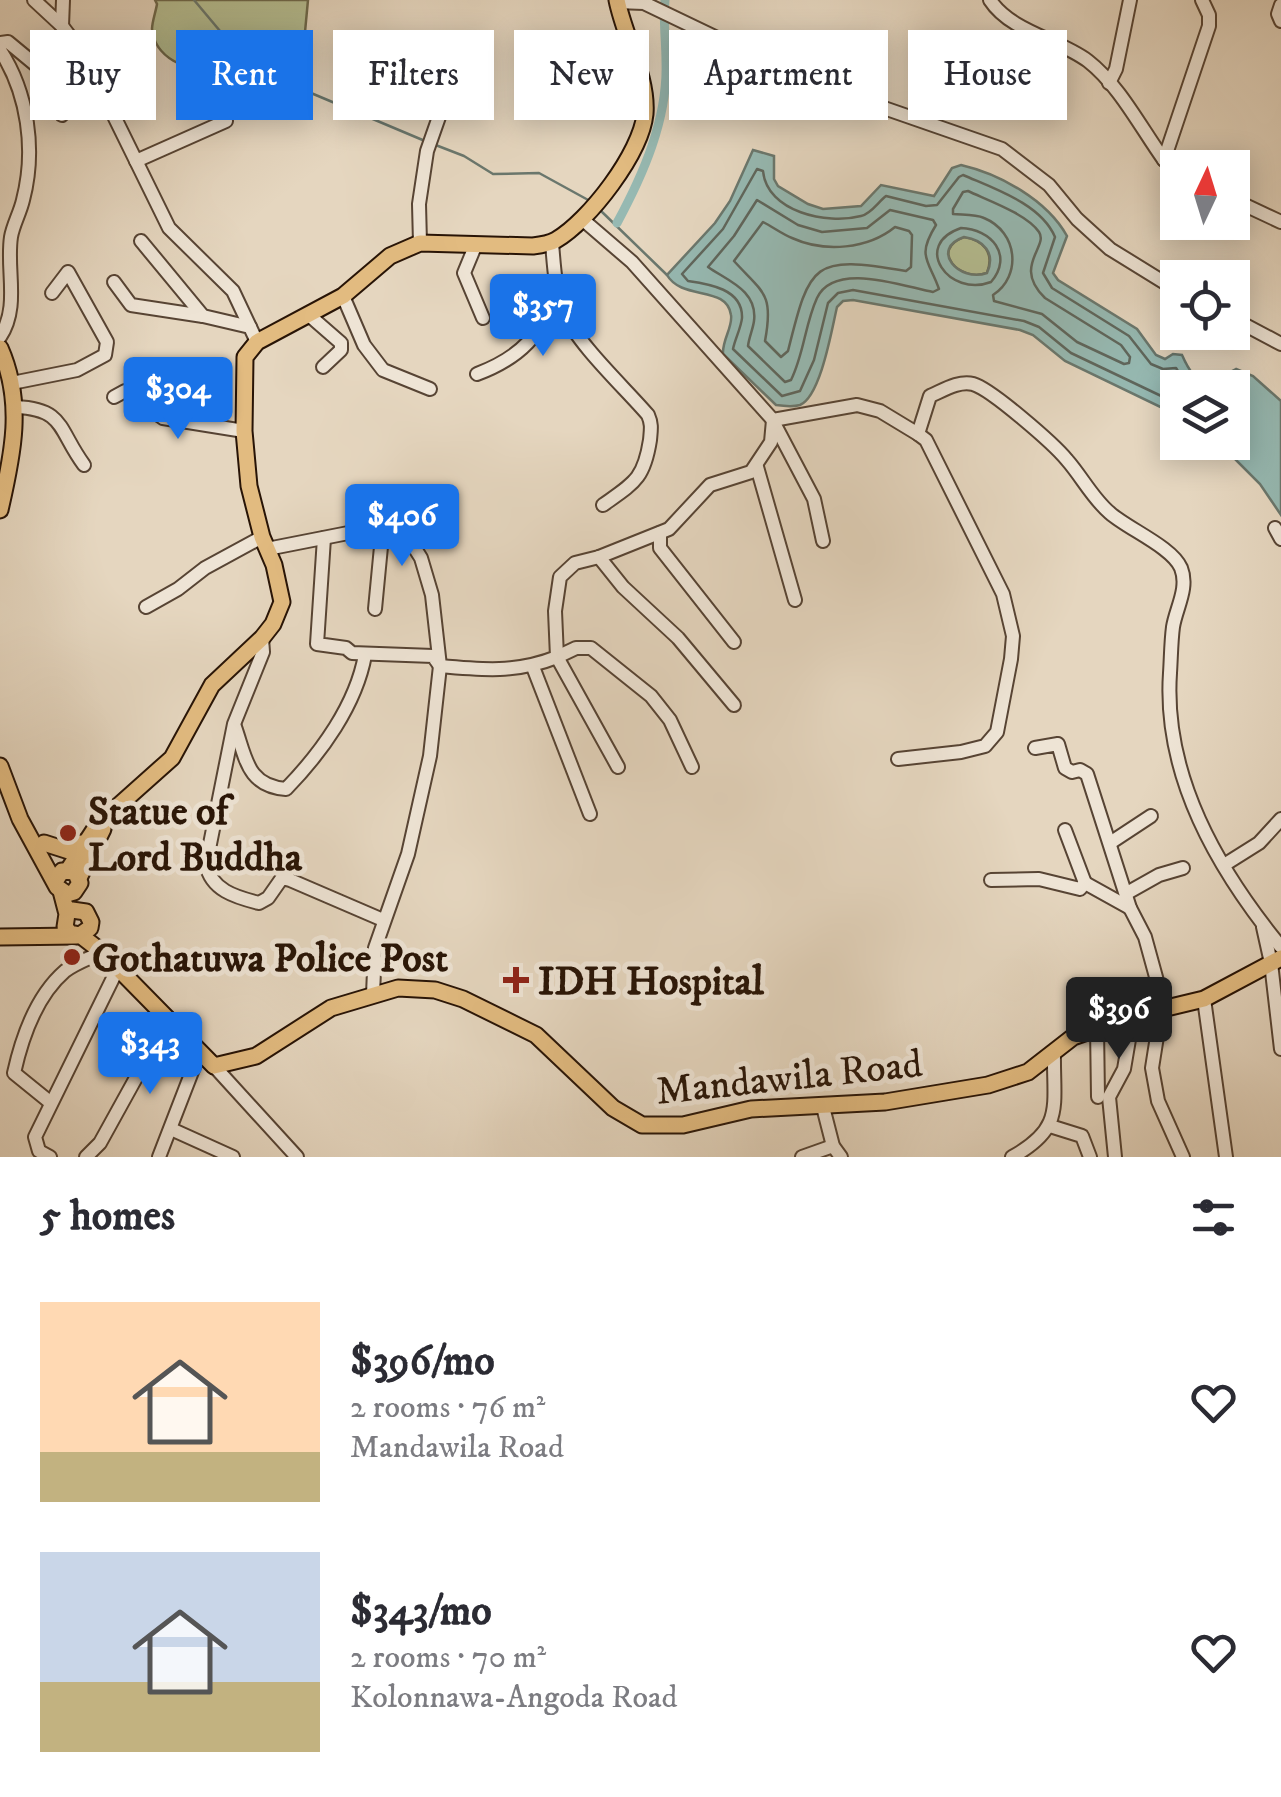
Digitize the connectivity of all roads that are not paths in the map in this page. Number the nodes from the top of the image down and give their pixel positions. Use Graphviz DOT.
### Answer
graph roads {
  1 [pos="34,0"];
  2 [pos="63,0"];
  3 [pos="990,0"];
  4 [pos="1130,0"];
  5 [pos="1202,0"];
  6 [pos="617,1"];
  7 [pos="1281,4"];
  8 [pos="1281,21"];
  9 [pos="62,26"];
  10 [pos="0,47"];
  11 [pos="30,60"];
  12 [pos="1109,83"];
  13 [pos="438,120"];
  14 [pos="226,121"];
  15 [pos="1167,150"];
  16 [pos="1160,154"];
  17 [pos="136,161"];
  18 [pos="1250,207"];
  19 [pos="591,209"];
  20 [pos="1281,222"];
  21 [pos="141,241"];
  22 [pos="420,243"];
  23 [pos="552,243"];
  24 [pos="476,244"];
  25 [pos="1160,280"];
  26 [pos="114,282"];
  27 [pos="559,291"];
  28 [pos="52,293"];
  29 [pos="343,296"];
  30 [pos="203,316"];
  31 [pos="310,316"];
  32 [pos="483,318"];
  33 [pos="1250,328"];
  34 [pos="253,334"];
  35 [pos="0,337"];
  36 [pos="1281,344"];
  37 [pos="0,348"];
  38 [pos="322,367"];
  39 [pos="477,374"];
  40 [pos="12,383"];
  41 [pos="430,389"];
  42 [pos="114,397"];
  43 [pos="16,407"];
  44 [pos="773,420"];
  45 [pos="244,431"];
  46 [pos="918,434"];
  47 [pos="84,465"];
  48 [pos="758,466"];
  49 [pos="3,480"];
  50 [pos="603,505"];
  51 [pos="0,510"];
  52 [pos="383,526"];
  53 [pos="660,533"];
  54 [pos="324,538"];
  55 [pos="823,541"];
  56 [pos="264,543"];
  57 [pos="599,557"];
  58 [pos="795,600"];
  59 [pos="146,607"];
  60 [pos="375,609"];
  61 [pos="262,638"];
  62 [pos="734,642"];
  63 [pos="365,654"];
  64 [pos="558,657"];
  65 [pos="440,666"];
  66 [pos="533,667"];
  67 [pos="734,705"];
  68 [pos="234,724"];
  69 [pos="1034,748"];
  70 [pos="898,759"];
  71 [pos="0,766"];
  72 [pos="618,767"];
  73 [pos="692,767"];
  74 [pos="15,804"];
  75 [pos="590,814"];
  76 [pos="109,816"];
  77 [pos="1151,816"];
  78 [pos="1281,819"];
  79 [pos="1066,830"];
  80 [pos="86,842"];
  81 [pos="1110,842"];
  82 [pos="44,843"];
  83 [pos="1224,865"];
  84 [pos="1183,868"];
  85 [pos="67,880"];
  86 [pos="991,880"];
  87 [pos="1084,883"];
  88 [pos="1126,893"];
  89 [pos="1130,908"];
  90 [pos="66,917"];
  91 [pos="88,917"];
  92 [pos="383,920"];
  93 [pos="1263,924"];
  94 [pos="37,936"];
  95 [pos="78,936"];
  96 [pos="0,937"];
  97 [pos="1281,947"];
  98 [pos="102,952"];
  99 [pos="1276,960"];
  100 [pos="118,970"];
  101 [pos="373,994"];
  102 [pos="1204,999"];
  103 [pos="1161,1011"];
  104 [pos="1133,1016"];
  105 [pos="168,1018"];
  106 [pos="1097,1027"];
  107 [pos="1281,1049"];
  108 [pos="200,1050"];
  109 [pos="1054,1052"];
  110 [pos="214,1066"];
  111 [pos="1098,1097"];
  112 [pos="50,1104"];
  113 [pos="823,1107"];
  114 [pos="1050,1126"];
  115 [pos="171,1130"];
  116 [pos="837,1151"];
  117 [pos="50,1157"];
  118 [pos="86,1157"];
  119 [pos="159,1157"];
  120 [pos="233,1157"];
  121 [pos="297,1157"];
  122 [pos="802,1157"];
  123 [pos="1012,1157"];
  124 [pos="1090,1157"];
  125 [pos="1115,1157"];
  126 [pos="1182,1157"];
  127 [pos="1226,1157"];
  1 -- 9 [label="street"];
  2 -- 9 [label="street"];
  3 -- 12 [label="street"];
  4 -- 12 [label="street"];
  5 -- 15 [label="street"];
  6 -- 19 [label="main road"];
  6 -- 25 [label="street"];
  7 -- 8 [label="street"];
  9 -- 17 [label="street"];
  10 -- 11 [label="street"];
  10 -- 35 [label="street"];
  12 -- 16 [label="street"];
  13 -- 22 [label="street"];
  14 -- 17 [label="street"];
  17 -- 34 [label="street"];
  18 -- 20 [label="street"];
  19 -- 23 [label="main road"];
  19 -- 44 [label="street"];
  21 -- 30 [label="street"];
  22 -- 24 [label="main road"];
  22 -- 29 [label="main road"];
  23 -- 24 [label="main road"];
  23 -- 27 [label="street"];
  24 -- 32 [label="street"];
  26 -- 30 [label="street"];
  27 -- 39 [label="street"];
  27 -- 50 [label="street"];
  28 -- 40 [label="street"];
  29 -- 31 [label="main road"];
  29 -- 41 [label="street"];
  30 -- 34 [label="street"];
  31 -- 34 [label="main road"];
  31 -- 38 [label="street"];
  33 -- 36 [label="street"];
  34 -- 45 [label="main road"];
  37 -- 40 [label="main road"];
  40 -- 43 [label="main road"];
  42 -- 45 [label="street"];
  43 -- 47 [label="street"];
  43 -- 49 [label="main road"];
  44 -- 46 [label="street"];
  44 -- 48 [label="street"];
  44 -- 55 [label="street"];
  45 -- 56 [label="main road"];
  46 -- 70 [label="street"];
  46 -- 83 [label="street"];
  48 -- 53 [label="street"];
  48 -- 58 [label="street"];
  49 -- 51 [label="main road"];
  52 -- 54 [label="street"];
  52 -- 60 [label="street"];
  52 -- 65 [label="street"];
  53 -- 57 [label="street"];
  53 -- 62 [label="street"];
  54 -- 56 [label="street"];
  54 -- 63 [label="street"];
  56 -- 59 [label="street"];
  56 -- 61 [label="main road"];
  57 -- 64 [label="street"];
  57 -- 67 [label="street"];
  61 -- 68 [label="street"];
  61 -- 76 [label="main road"];
  63 -- 65 [label="street"];
  63 -- 68 [label="street"];
  64 -- 66 [label="street"];
  64 -- 72 [label="street"];
  64 -- 73 [label="street"];
  65 -- 66 [label="street"];
  65 -- 92 [label="street"];
  66 -- 75 [label="street"];
  68 -- 92 [label="street"];
  69 -- 81 [label="street"];
  71 -- 74 [label="main road"];
  74 -- 82 [label="main road"];
  74 -- 85 [label="main road"];
  76 -- 80 [label="main road"];
  76 -- 85 [label="main road"];
  77 -- 81 [label="street"];
  78 -- 83 [label="street"];
  79 -- 87 [label="street"];
  80 -- 82 [label="main road"];
  80 -- 85 [label="main road"];
  81 -- 88 [label="street"];
  82 -- 85 [label="main road"];
  83 -- 93 [label="street"];
  84 -- 88 [label="street"];
  85 -- 90 [label="main road"];
  85 -- 91 [label="main road"];
  86 -- 87 [label="street"];
  87 -- 89 [label="street"];
  88 -- 89 [label="street"];
  89 -- 103 [label="street"];
  90 -- 91 [label="main road"];
  90 -- 94 [label="main road"];
  90 -- 95 [label="main road"];
  91 -- 95 [label="main road"];
  91 -- 98 [label="main road"];
  92 -- 101 [label="street"];
  93 -- 97 [label="street"];
  93 -- 99 [label="street"];
  94 -- 95 [label="main road"];
  94 -- 96 [label="main road"];
  95 -- 98 [label="main road"];
  98 -- 100 [label="main road"];
  98 -- 112 [label="street"];
  99 -- 102 [label="main road, Mandawila Road"];
  99 -- 107 [label="street"];
  100 -- 105 [label="main road"];
  100 -- 112 [label="street"];
  101 -- 110 [label="main road, Mandawila Road"];
  101 -- 113 [label="main road, Mandawila Road"];
  102 -- 103 [label="main road, Mandawila Road"];
  102 -- 127 [label="street"];
  103 -- 104 [label="main road, Mandawila Road"];
  103 -- 126 [label="street"];
  104 -- 106 [label="main road, Mandawila Road"];
  104 -- 125 [label="street"];
  105 -- 108 [label="main road"];
  105 -- 118 [label="street"];
  106 -- 109 [label="main road, Mandawila Road"];
  106 -- 111 [label="street"];
  108 -- 110 [label="main road"];
  108 -- 115 [label="street"];
  109 -- 113 [label="main road, Mandawila Road"];
  109 -- 114 [label="street"];
  110 -- 121 [label="street"];
  112 -- 117 [label="street"];
  113 -- 116 [label="street"];
  114 -- 123 [label="street"];
  114 -- 124 [label="street"];
  115 -- 119 [label="street"];
  115 -- 120 [label="street"];
  116 -- 122 [label="street"];
}
